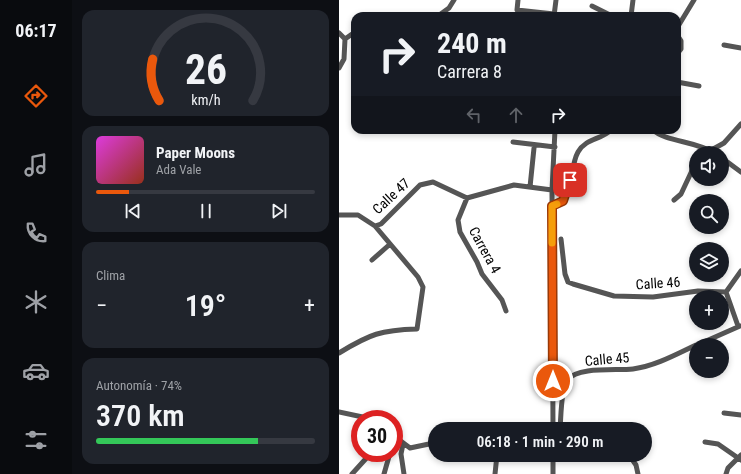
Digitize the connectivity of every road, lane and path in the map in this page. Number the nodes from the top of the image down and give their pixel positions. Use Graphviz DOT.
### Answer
graph roads {
  1 [pos="454,0"];
  2 [pos="518,0"];
  3 [pos="556,0"];
  4 [pos="633,0"];
  5 [pos="694,0"];
  6 [pos="592,6"];
  7 [pos="444,12"];
  8 [pos="532,12"];
  9 [pos="554,12"];
  10 [pos="603,12"];
  11 [pos="632,12"];
  12 [pos="681,21"];
  13 [pos="339,33"];
  14 [pos="351,35"];
  15 [pos="345,39"];
  16 [pos="724,45"];
  17 [pos="741,48"];
  18 [pos="339,68"];
  19 [pos="681,83"];
  20 [pos="699,86"];
  21 [pos="741,124"];
  22 [pos="555,134"];
  23 [pos="606,134"];
  24 [pos="659,134"];
  25 [pos="513,142"];
  26 [pos="698,146"];
  27 [pos="719,146"];
  28 [pos="534,148"];
  29 [pos="555,148"];
  30 [pos="729,163"];
  31 [pos="741,172"];
  32 [pos="689,177"];
  33 [pos="530,187"];
  34 [pos="552,190"];
  35 [pos="467,198"];
  36 [pos="674,200"];
  37 [pos="552,206"];
  38 [pos="339,215"];
  39 [pos="375,226"];
  40 [pos="561,239"];
  41 [pos="389,245"];
  42 [pos="372,260"];
  43 [pos="741,270"];
  44 [pos="727,290"];
  45 [pos="689,292"];
  46 [pos="729,300"];
  47 [pos="506,311"];
  48 [pos="739,326"];
  49 [pos="712,338"];
  50 [pos="689,349"];
  51 [pos="339,353"];
  52 [pos="339,412"];
  53 [pos="724,413"];
  54 [pos="351,415"];
  55 [pos="741,415"];
  56 [pos="553,422"];
  57 [pos="561,422"];
  58 [pos="705,442"];
  59 [pos="403,444"];
  60 [pos="428,444"];
  61 [pos="740,458"];
  62 [pos="363,462"];
  63 [pos="387,462"];
  64 [pos="402,462"];
  65 [pos="496,462"];
  66 [pos="553,462"];
  67 [pos="634,462"];
  68 [pos="352,474"];
  69 [pos="384,474"];
  70 [pos="404,474"];
  71 [pos="495,474"];
  72 [pos="553,474"];
  73 [pos="638,474"];
  74 [pos="726,474"];
  1 -- 7 [label="street"];
  2 -- 8 [label="street"];
  3 -- 9 [label="street"];
  4 -- 11 [label="street"];
  5 -- 12 [label="street"];
  6 -- 10 [label="street"];
  13 -- 15 [label="street"];
  14 -- 15 [label="street"];
  15 -- 18 [label="street"];
  16 -- 17 [label="street"];
  19 -- 20 [label="street"];
  21 -- 27 [label="street"];
  22 -- 29 [label="street"];
  23 -- 37 [label="street"];
  24 -- 26 [label="street"];
  25 -- 29 [label="street"];
  28 -- 33 [label="street"];
  29 -- 34 [label="street"];
  30 -- 31 [label="street"];
  32 -- 36 [label="street"];
  33 -- 34 [label="street"];
  33 -- 35 [label="street"];
  34 -- 37 [label="street"];
  35 -- 39 [label="street, Calle 47"];
  35 -- 47 [label="street, Carrera 4"];
  37 -- 56 [label="street"];
  38 -- 39 [label="street, Calle 47"];
  39 -- 41 [label="street"];
  40 -- 45 [label="street, Calle 46"];
  41 -- 42 [label="street"];
  41 -- 51 [label="street"];
  43 -- 44 [label="street"];
  46 -- 48 [label="street"];
  48 -- 49 [label="street, Calle 45"];
  50 -- 57 [label="street, Calle 45"];
  52 -- 54 [label="street"];
  53 -- 55 [label="street"];
  58 -- 61 [label="street"];
  59 -- 60 [label="street"];
  61 -- 74 [label="street"];
  62 -- 68 [label="street"];
  63 -- 69 [label="street"];
  64 -- 70 [label="street"];
  65 -- 71 [label="street"];
  66 -- 72 [label="street"];
  67 -- 73 [label="street"];
}
